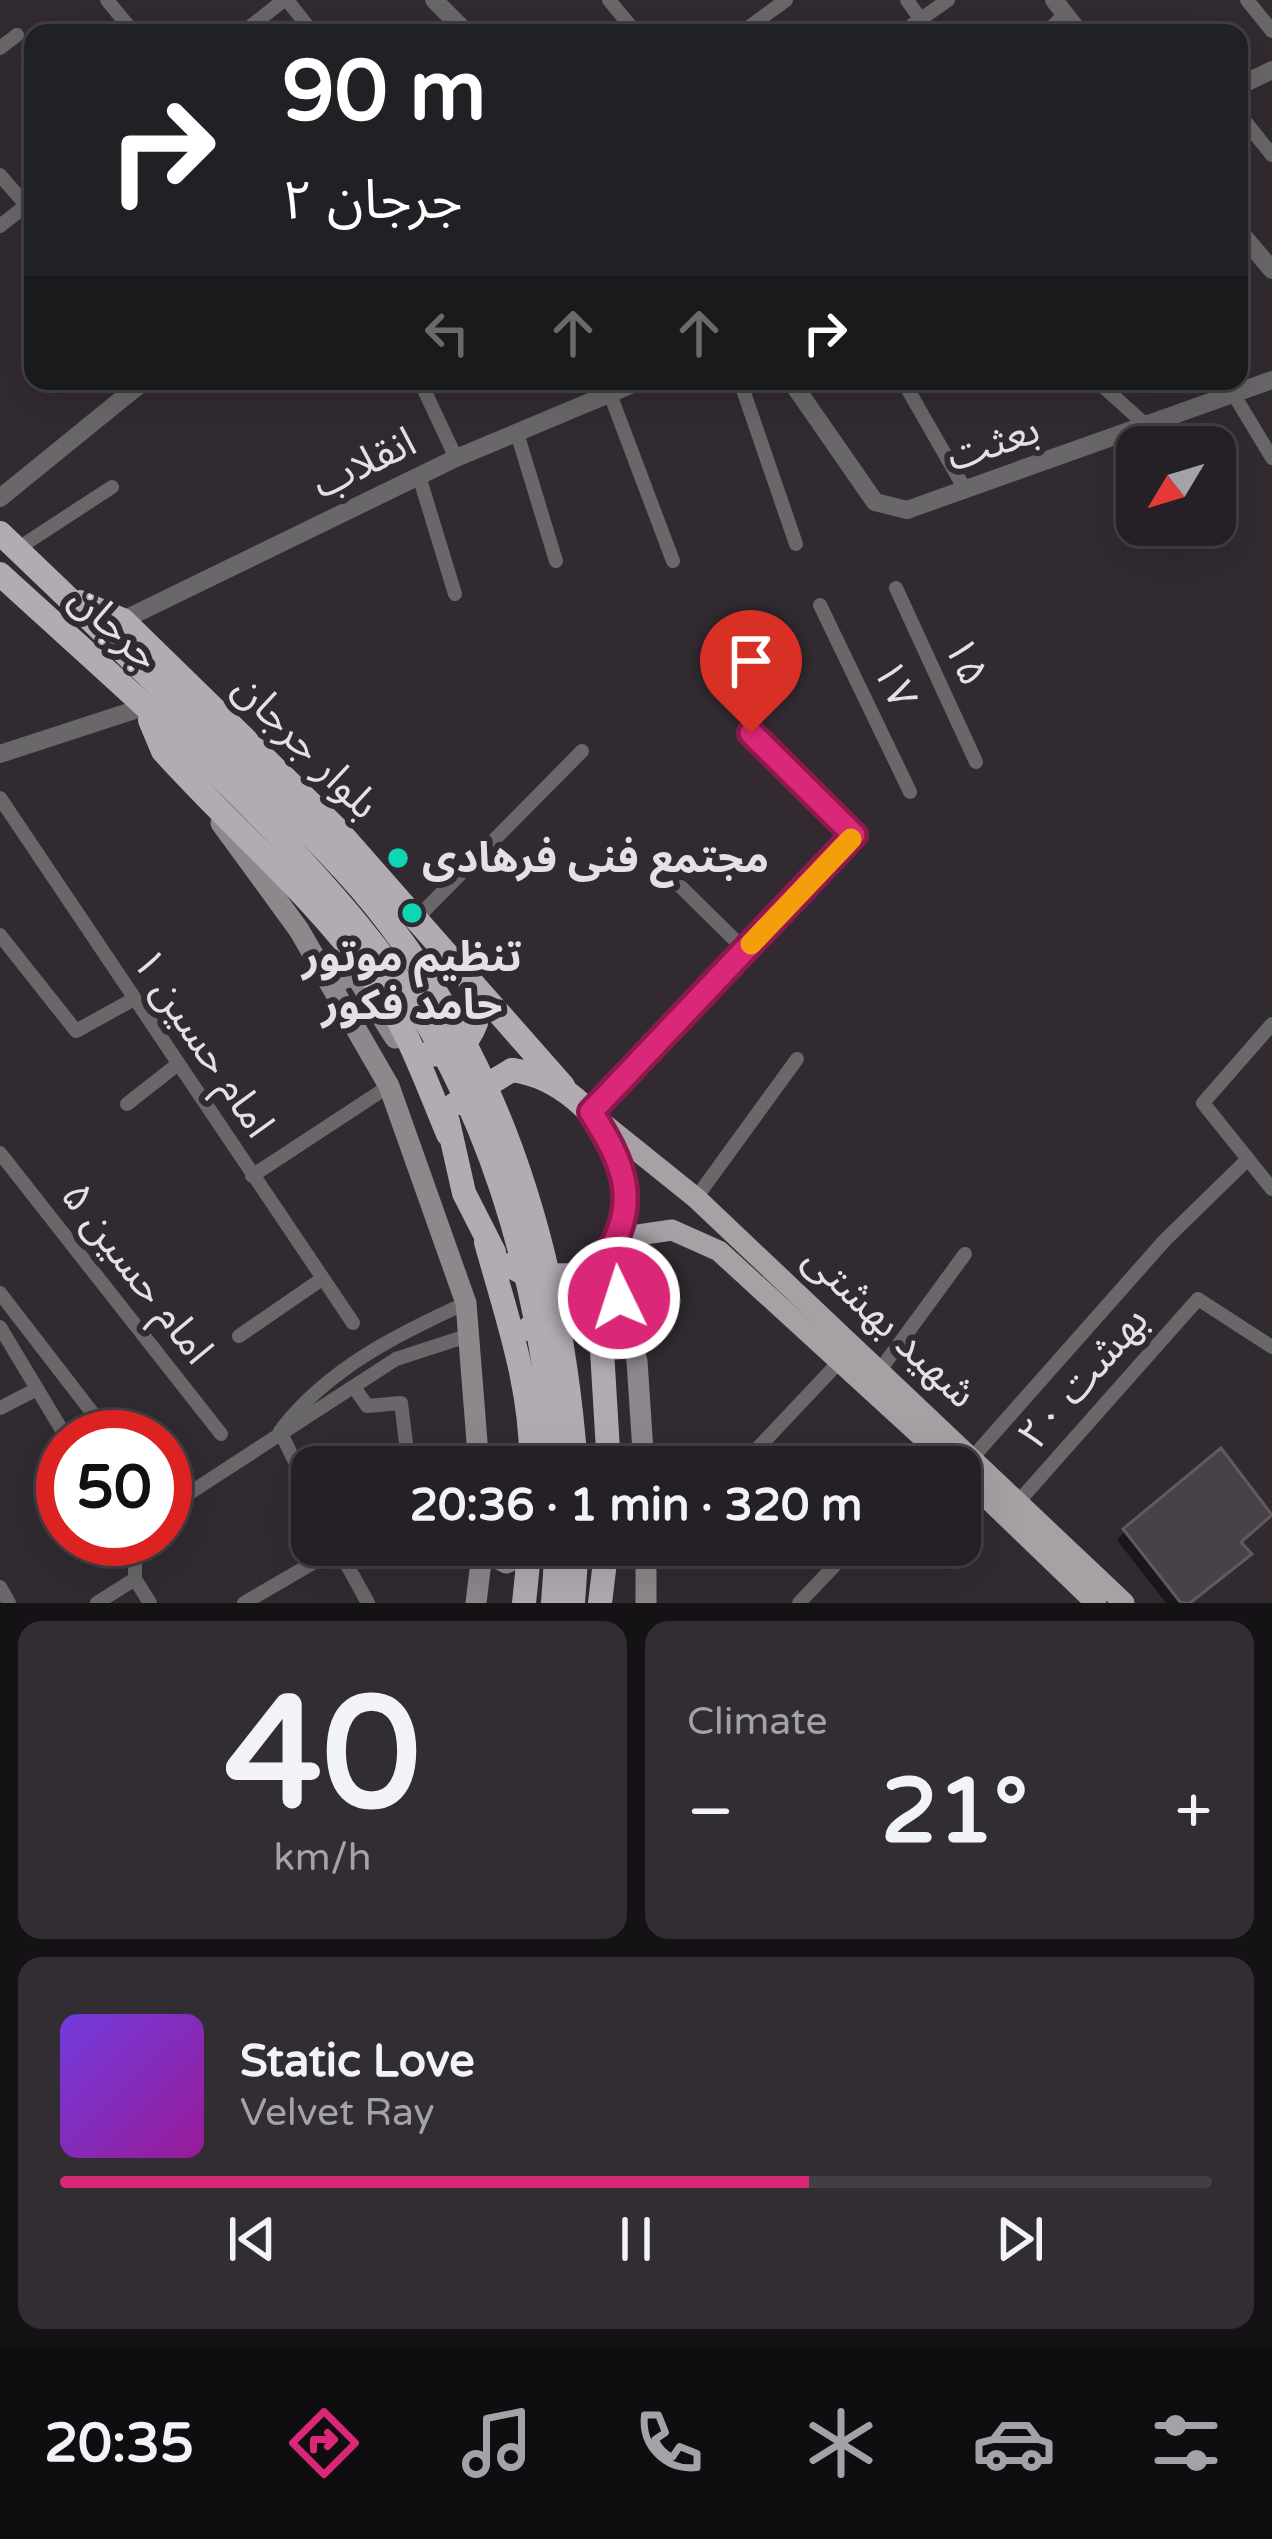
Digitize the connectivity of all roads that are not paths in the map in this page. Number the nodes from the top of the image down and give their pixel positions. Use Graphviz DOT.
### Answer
graph roads {
  1 [pos="107,0"];
  2 [pos="285,0"];
  3 [pos="787,0"];
  4 [pos="948,0"];
  5 [pos="1247,0"];
  6 [pos="127,24"];
  7 [pos="254,24"];
  8 [pos="305,24"];
  9 [pos="754,24"];
  10 [pos="927,24"];
  11 [pos="1272,31"];
  12 [pos="17,35"];
  13 [pos="0,48"];
  14 [pos="1248,125"];
  15 [pos="1272,155"];
  16 [pos="0,175"];
  17 [pos="24,197"];
  18 [pos="24,207"];
  19 [pos="0,226"];
  20 [pos="1248,241"];
  21 [pos="1272,271"];
  22 [pos="133,390"];
  23 [pos="424,390"];
  24 [pos="615,390"];
  25 [pos="625,390"];
  26 [pos="743,390"];
  27 [pos="797,390"];
  28 [pos="908,390"];
  29 [pos="1106,390"];
  30 [pos="1234,390"];
  31 [pos="1242,390"];
  32 [pos="1147,426"];
  33 [pos="1150,426"];
  34 [pos="517,433"];
  35 [pos="1116,438"];
  36 [pos="456,458"];
  37 [pos="1272,458"];
  38 [pos="419,476"];
  39 [pos="112,487"];
  40 [pos="967,491"];
  41 [pos="0,498"];
  42 [pos="8,541"];
  43 [pos="796,544"];
  44 [pos="556,561"];
  45 [pos="673,561"];
  46 [pos="0,574"];
  47 [pos="896,588"];
  48 [pos="455,594"];
  49 [pos="68,597"];
  50 [pos="820,605"];
  51 [pos="123,620"];
  52 [pos="144,707"];
  53 [pos="751,733"];
  54 [pos="582,751"];
  55 [pos="0,754"];
  56 [pos="976,762"];
  57 [pos="190,781"];
  58 [pos="910,792"];
  59 [pos="0,798"];
  60 [pos="681,887"];
  61 [pos="417,918"];
  62 [pos="0,934"];
  63 [pos="746,950"];
  64 [pos="460,965"];
  65 [pos="335,988"];
  66 [pos="134,999"];
  67 [pos="1272,1024"];
  68 [pos="420,1051"];
  69 [pos="797,1059"];
  70 [pos="178,1064"];
  71 [pos="389,1086"];
  72 [pos="563,1086"];
  73 [pos="127,1104"];
  74 [pos="593,1114"];
  75 [pos="449,1120"];
  76 [pos="0,1153"];
  77 [pos="1248,1159"];
  78 [pos="252,1176"];
  79 [pos="1272,1189"];
  80 [pos="696,1198"];
  81 [pos="486,1242"];
  82 [pos="612,1246"];
  83 [pos="965,1254"];
  84 [pos="322,1279"];
  85 [pos="0,1293"];
  86 [pos="466,1303"];
  87 [pos="352,1323"];
  88 [pos="0,1327"];
  89 [pos="601,1334"];
  90 [pos="470,1335"];
  91 [pos="238,1336"];
  92 [pos="1272,1347"];
  93 [pos="517,1355"];
  94 [pos="840,1361"];
  95 [pos="880,1370"];
  96 [pos="354,1387"];
  97 [pos="37,1389"];
  98 [pos="0,1408"];
  99 [pos="50,1410"];
  100 [pos="90,1410"];
  101 [pos="280,1431"];
  102 [pos="221,1434"];
  103 [pos="407,1446"];
  104 [pos="478,1446"];
  105 [pos="532,1446"];
  106 [pos="554,1446"];
  107 [pos="574,1446"];
  108 [pos="608,1446"];
  109 [pos="643,1446"];
  110 [pos="760,1446"];
  111 [pos="932,1446"];
  112 [pos="938,1446"];
  113 [pos="967,1446"];
  114 [pos="291,1454"];
  115 [pos="981,1480"];
  116 [pos="192,1490"];
  117 [pos="981,1492"];
  118 [pos="1018,1501"];
  119 [pos="135,1566"];
  120 [pos="305,1566"];
  121 [pos="347,1566"];
  122 [pos="481,1566"];
  123 [pos="528,1566"];
  124 [pos="556,1566"];
  125 [pos="576,1566"];
  126 [pos="604,1566"];
  127 [pos="646,1566"];
  128 [pos="834,1566"];
  129 [pos="135,1579"];
  130 [pos="0,1587"];
  131 [pos="9,1603"];
  132 [pos="97,1603"];
  133 [pos="150,1603"];
  134 [pos="244,1603"];
  135 [pos="368,1603"];
  136 [pos="476,1603"];
  137 [pos="524,1603"];
  138 [pos="553,1603"];
  139 [pos="573,1603"];
  140 [pos="600,1603"];
  141 [pos="646,1603"];
  142 [pos="799,1603"];
  143 [pos="1096,1603"];
  144 [pos="1124,1603"];
  1 -- 6 [label="street"];
  2 -- 7 [label="street"];
  2 -- 8 [label="street"];
  3 -- 9 [label="street"];
  4 -- 10 [label="street"];
  5 -- 11 [label="street"];
  12 -- 13 [label="street"];
  14 -- 15 [label="street"];
  16 -- 17 [label="street"];
  18 -- 19 [label="street"];
  20 -- 21 [label="street"];
  22 -- 41 [label="street"];
  23 -- 36 [label="street"];
  24 -- 34 [label="street, انقلاب"];
  25 -- 45 [label="street"];
  26 -- 43 [label="street"];
  27 -- 40 [label="street, بعثت"];
  28 -- 40 [label="street"];
  29 -- 32 [label="street"];
  30 -- 33 [label="street, بعثت"];
  31 -- 37 [label="street"];
  34 -- 36 [label="street, انقلاب"];
  34 -- 44 [label="street"];
  35 -- 40 [label="street, بعثت"];
  36 -- 38 [label="street, انقلاب"];
  38 -- 48 [label="street"];
  38 -- 51 [label="street, انقلاب"];
  39 -- 42 [label="street"];
  42 -- 49 [label="highway, جرجان"];
  46 -- 52 [label="highway, جرجان"];
  47 -- 56 [label="street, ۱۵"];
  49 -- 51 [label="highway, بلوار جرجان"];
  49 -- 107 [label="highway, جرجان"];
  50 -- 58 [label="street, ۱۷"];
  51 -- 61 [label="highway, بلوار جرجان"];
  52 -- 55 [label="street"];
  52 -- 57 [label="highway"];
  52 -- 106 [label="highway, جرجان"];
  53 -- 63 [label="street"];
  54 -- 61 [label="street"];
  57 -- 65 [label="main road"];
  57 -- 68 [label="highway"];
  59 -- 66 [label="street, امام حسین ۱"];
  60 -- 63 [label="street"];
  61 -- 64 [label="highway, بلوار جرجان"];
  62 -- 66 [label="street"];
  63 -- 74 [label="street"];
  64 -- 68 [label="highway, bridge"];
  64 -- 72 [label="highway, بلوار جرجان"];
  65 -- 71 [label="main road"];
  65 -- 75 [label="main road"];
  66 -- 70 [label="street, امام حسین ۱"];
  67 -- 77 [label="street"];
  68 -- 75 [label="highway"];
  69 -- 80 [label="street"];
  70 -- 73 [label="street"];
  70 -- 78 [label="street, امام حسین ۱"];
  71 -- 78 [label="street"];
  71 -- 86 [label="main road"];
  72 -- 74 [label="highway"];
  72 -- 75 [label="highway, bridge"];
  74 -- 80 [label="main road, شهید بهشتی"];
  74 -- 82 [label="highway"];
  75 -- 81 [label="highway"];
  76 -- 102 [label="street, امام حسین ۵"];
  77 -- 79 [label="street"];
  77 -- 113 [label="street"];
  78 -- 84 [label="street, امام حسین ۱"];
  80 -- 95 [label="main road, شهید بهشتی"];
  81 -- 82 [label="highway, bridge"];
  81 -- 93 [label="highway"];
  82 -- 89 [label="highway"];
  82 -- 94 [label="main road, شهید بهشتی"];
  82 -- 109 [label="main road"];
  83 -- 95 [label="street"];
  84 -- 87 [label="street, امام حسین ۱"];
  84 -- 91 [label="street"];
  85 -- 100 [label="street"];
  86 -- 90 [label="main road"];
  86 -- 101 [label="street"];
  88 -- 97 [label="street"];
  89 -- 93 [label="highway, bridge"];
  89 -- 108 [label="highway"];
  90 -- 96 [label="street"];
  90 -- 104 [label="main road"];
  92 -- 118 [label="street, بهشت ۲۰"];
  93 -- 105 [label="highway"];
  94 -- 110 [label="street"];
  94 -- 111 [label="main road, شهید بهشتی"];
  95 -- 112 [label="main road, شهید بهشتی"];
  96 -- 101 [label="street"];
  96 -- 103 [label="street"];
  97 -- 98 [label="street"];
  97 -- 99 [label="street"];
  101 -- 114 [label="street"];
  101 -- 116 [label="street"];
  115 -- 118 [label="main road, شهید بهشتی"];
  117 -- 143 [label="main road, شهید بهشتی"];
  118 -- 144 [label="main road, شهید بهشتی"];
  119 -- 129 [label="street"];
  120 -- 134 [label="street"];
  121 -- 135 [label="street"];
  122 -- 136 [label="main road"];
  123 -- 137 [label="highway"];
  124 -- 138 [label="highway"];
  125 -- 139 [label="highway"];
  126 -- 140 [label="highway"];
  127 -- 141 [label="main road"];
  128 -- 142 [label="street"];
  129 -- 132 [label="street"];
  129 -- 133 [label="street"];
  130 -- 131 [label="street"];
}
